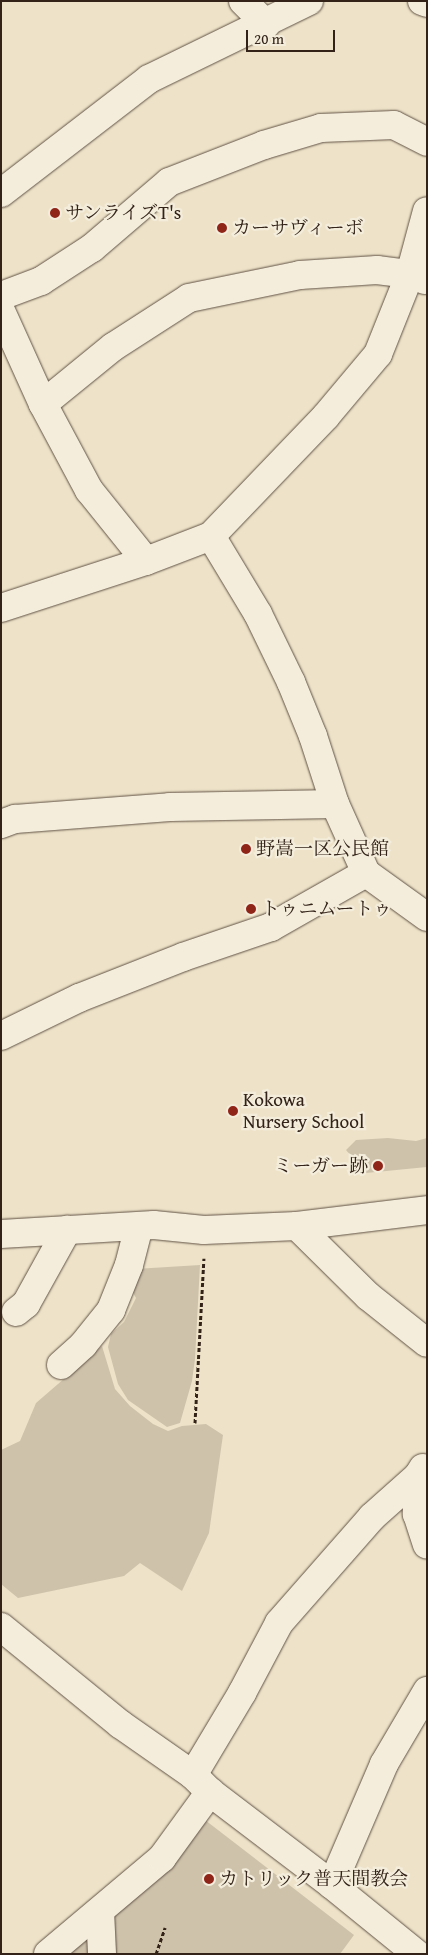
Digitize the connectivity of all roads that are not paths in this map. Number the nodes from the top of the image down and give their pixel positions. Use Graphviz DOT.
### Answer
graph roads {
  1 [pos="243,1"];
  2 [pos="309,1"];
  3 [pos="422,1"];
  4 [pos="427,3"];
  5 [pos="266,24"];
  6 [pos="427,142"];
  7 [pos="1,193"];
  8 [pos="427,211"];
  9 [pos="418,277"];
  10 [pos="1,296"];
  11 [pos="1,311"];
  12 [pos="43,404"];
  13 [pos="211,536"];
  14 [pos="146,560"];
  15 [pos="1,608"];
  16 [pos="335,804"];
  17 [pos="1,824"];
  18 [pos="366,873"];
  19 [pos="427,917"];
  20 [pos="1,1036"];
  21 [pos="427,1210"];
  22 [pos="139,1226"];
  23 [pos="297,1226"];
  24 [pos="67,1230"];
  25 [pos="1,1234"];
  26 [pos="16,1312"];
  27 [pos="427,1343"];
  28 [pos="61,1365"];
  29 [pos="422,1469"];
  30 [pos="426,1541"];
  31 [pos="1,1626"];
  32 [pos="427,1691"];
  33 [pos="202,1784"];
  34 [pos="332,1885"];
  35 [pos="100,1911"];
  36 [pos="48,1954"];
  37 [pos="102,1954"];
  38 [pos="417,1954"];
  1 -- 5 [label="street"];
  2 -- 5 [label="street"];
  3 -- 4 [label="street"];
  5 -- 7 [label="street"];
  6 -- 10 [label="street"];
  8 -- 9 [label="street"];
  9 -- 12 [label="street"];
  9 -- 13 [label="street"];
  11 -- 12 [label="street"];
  12 -- 14 [label="street"];
  13 -- 14 [label="street"];
  13 -- 16 [label="street"];
  14 -- 15 [label="street"];
  16 -- 17 [label="street"];
  16 -- 18 [label="street"];
  18 -- 19 [label="street"];
  18 -- 20 [label="street"];
  21 -- 23 [label="street"];
  22 -- 23 [label="street"];
  22 -- 24 [label="street"];
  22 -- 28 [label="street"];
  23 -- 27 [label="street"];
  24 -- 25 [label="street"];
  24 -- 26 [label="street"];
  29 -- 30 [label="street"];
  29 -- 33 [label="street"];
  31 -- 33 [label="street"];
  32 -- 34 [label="street"];
  33 -- 34 [label="street"];
  33 -- 35 [label="street"];
  34 -- 38 [label="street"];
  35 -- 36 [label="street"];
  35 -- 37 [label="street"];
}
